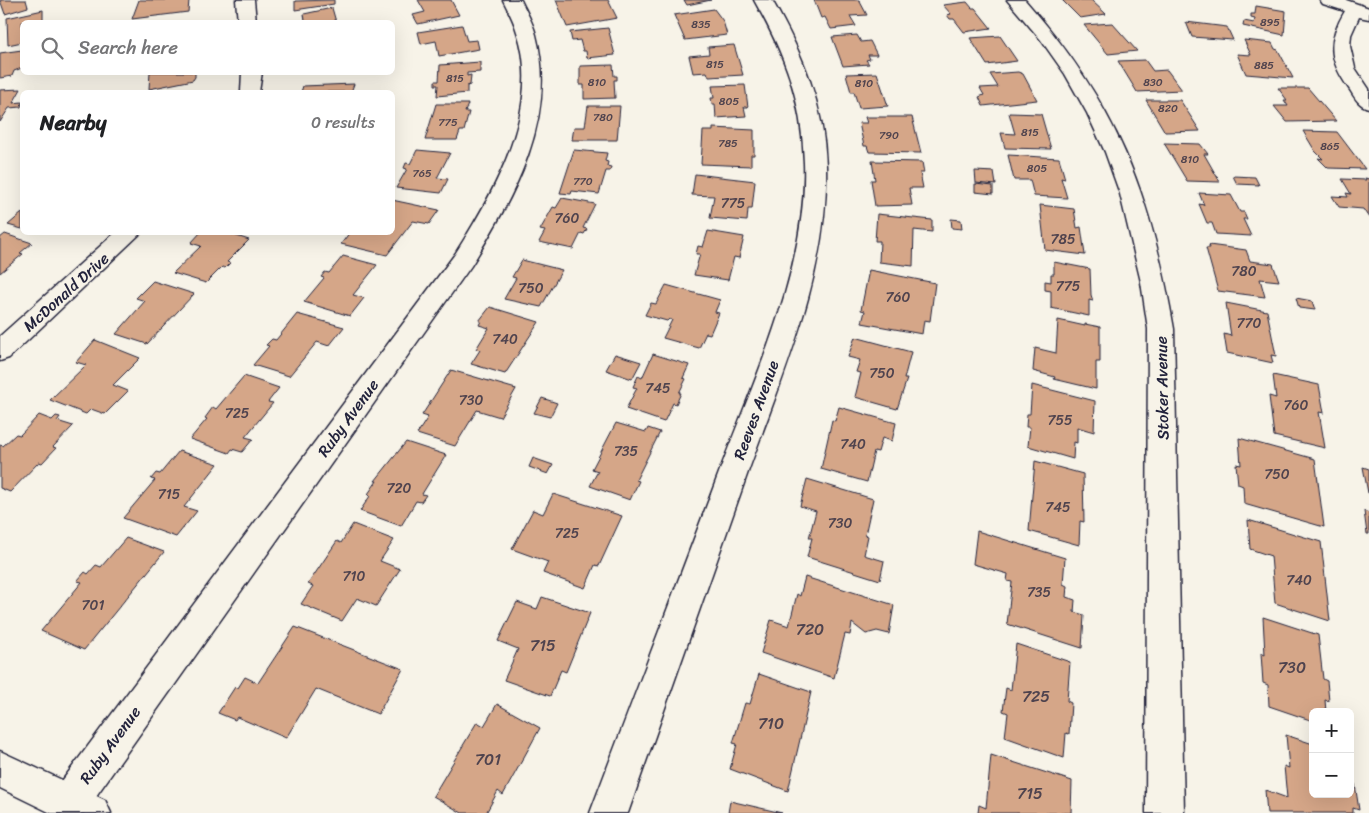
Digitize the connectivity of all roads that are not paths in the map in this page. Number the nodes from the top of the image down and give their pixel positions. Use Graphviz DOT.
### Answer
graph roads {
  1 [pos="245,0"];
  2 [pos="512,0"];
  3 [pos="763,0"];
  4 [pos="1016,0"];
  5 [pos="1329,0"];
  6 [pos="1362,12"];
  7 [pos="247,20"];
  8 [pos="252,75"];
  9 [pos="250,90"];
  10 [pos="1369,102"];
  11 [pos="128,235"];
  12 [pos="0,351"];
  13 [pos="0,769"];
  14 [pos="80,808"];
  15 [pos="610,813"];
  16 [pos="1164,813"];
  1 -- 7 [label="street"];
  2 -- 14 [label="street, Ruby Avenue"];
  3 -- 15 [label="street, Reeves Avenue"];
  4 -- 16 [label="street, Stoker Avenue"];
  5 -- 6 [label="street"];
  6 -- 10 [label="street"];
  8 -- 9 [label="street"];
  11 -- 12 [label="street, McDonald Drive"];
  13 -- 14 [label="street"];
}
